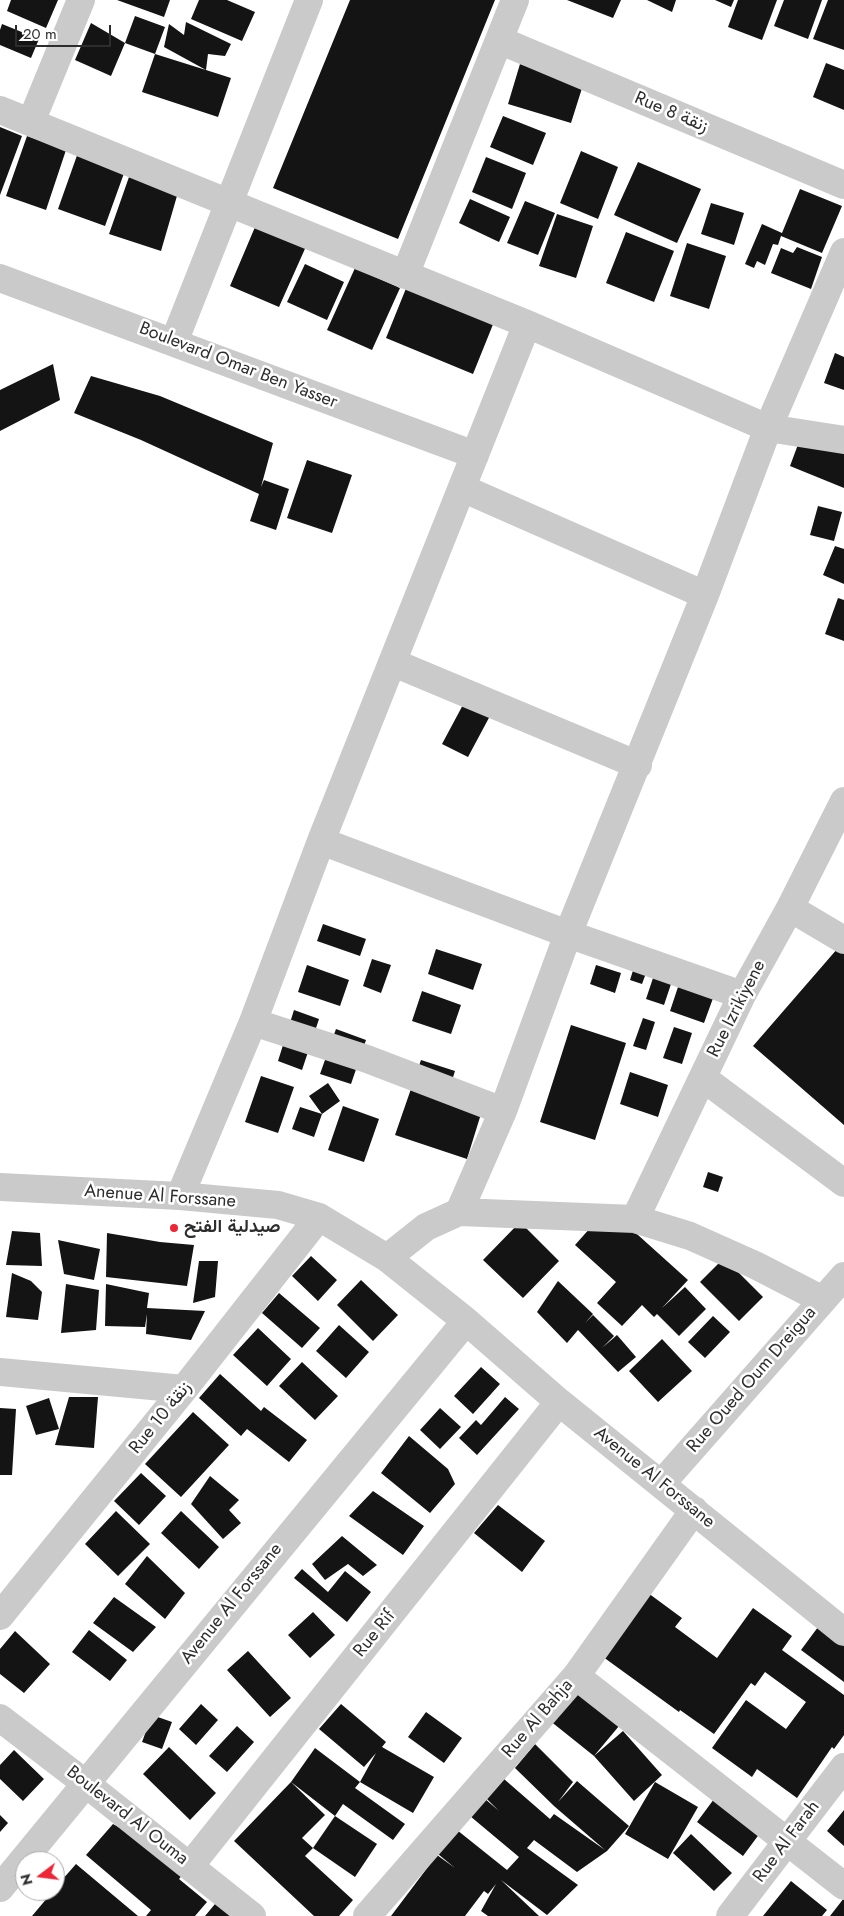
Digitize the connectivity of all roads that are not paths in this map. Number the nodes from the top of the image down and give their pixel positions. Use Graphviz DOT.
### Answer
graph roads {
  1 [pos="82,0"];
  2 [pos="309,0"];
  3 [pos="515,0"];
  4 [pos="499,40"];
  5 [pos="0,110"];
  6 [pos="31,122"];
  7 [pos="844,185"];
  8 [pos="228,203"];
  9 [pos="844,252"];
  10 [pos="405,275"];
  11 [pos="0,278"];
  12 [pos="527,324"];
  13 [pos="174,342"];
  14 [pos="768,428"];
  15 [pos="844,440"];
  16 [pos="475,455"];
  17 [pos="462,488"];
  18 [pos="705,595"];
  19 [pos="394,663"];
  20 [pos="638,765"];
  21 [pos="844,801"];
  22 [pos="321,841"];
  23 [pos="790,908"];
  24 [pos="568,934"];
  25 [pos="844,940"];
  26 [pos="742,995"];
  27 [pos="253,1022"];
  28 [pos="703,1078"];
  29 [pos="503,1111"];
  30 [pos="844,1183"];
  31 [pos="0,1186"];
  32 [pos="180,1196"];
  33 [pos="458,1212"];
  34 [pos="319,1217"];
  35 [pos="636,1220"];
  36 [pos="387,1258"];
  37 [pos="844,1276"];
  38 [pos="822,1300"];
  39 [pos="466,1321"];
  40 [pos="0,1372"];
  41 [pos="184,1389"];
  42 [pos="560,1402"];
  43 [pos="661,1484"];
  44 [pos="694,1510"];
  45 [pos="0,1616"];
  46 [pos="844,1632"];
  47 [pos="576,1676"];
  48 [pos="0,1718"];
  49 [pos="844,1767"];
  50 [pos="85,1783"];
  51 [pos="788,1842"];
  52 [pos="190,1866"];
  53 [pos="844,1886"];
  54 [pos="0,1888"];
  55 [pos="252,1916"];
  56 [pos="367,1916"];
  57 [pos="730,1916"];
  1 -- 6 [label="street"];
  2 -- 8 [label="street"];
  3 -- 4 [label="street"];
  4 -- 7 [label="street, Rue 8 زنقة"];
  4 -- 10 [label="street"];
  5 -- 6 [label="street"];
  6 -- 8 [label="street"];
  8 -- 10 [label="street"];
  8 -- 13 [label="street"];
  9 -- 14 [label="street"];
  10 -- 12 [label="street"];
  11 -- 13 [label="street, Boulevard Omar Ben Yasser"];
  12 -- 14 [label="street"];
  12 -- 16 [label="street"];
  13 -- 16 [label="street, Boulevard Omar Ben Yasser"];
  14 -- 15 [label="street"];
  14 -- 18 [label="street"];
  16 -- 17 [label="street"];
  17 -- 18 [label="street"];
  17 -- 19 [label="street"];
  18 -- 20 [label="street"];
  19 -- 20 [label="street"];
  19 -- 22 [label="street"];
  20 -- 24 [label="street"];
  21 -- 23 [label="street, Rue Izrikiyene"];
  22 -- 24 [label="street"];
  22 -- 27 [label="street"];
  23 -- 25 [label="street"];
  23 -- 26 [label="street, Rue Izrikiyene"];
  24 -- 26 [label="street"];
  24 -- 29 [label="street"];
  26 -- 28 [label="street, Rue Izrikiyene"];
  27 -- 29 [label="street"];
  27 -- 32 [label="street"];
  28 -- 30 [label="street"];
  28 -- 35 [label="street, Rue Izrikiyene"];
  29 -- 33 [label="street"];
  31 -- 32 [label="street, Anenue Al Forssane"];
  32 -- 34 [label="street, Anenue Al Forssane"];
  33 -- 35 [label="street"];
  33 -- 36 [label="street"];
  34 -- 36 [label="street, Anenue Al Forssane"];
  34 -- 41 [label="street, Rue 10 زنقة"];
  35 -- 38 [label="street"];
  36 -- 39 [label="street, Avenue Al Forssane"];
  37 -- 38 [label="street, Rue Oued Oum Dreigua"];
  38 -- 43 [label="street, Rue Oued Oum Dreigua"];
  39 -- 42 [label="street, Avenue Al Forssane"];
  39 -- 50 [label="street, Avenue Al Forssane"];
  40 -- 41 [label="street"];
  41 -- 45 [label="street, Rue 10 زنقة"];
  42 -- 43 [label="street, Avenue Al Forssane"];
  42 -- 52 [label="street, Rue Rif"];
  43 -- 44 [label="street, Avenue Al Forssane"];
  44 -- 46 [label="street, Avenue Al Forssane"];
  44 -- 47 [label="street, Rue Al Bahja"];
  47 -- 51 [label="street"];
  47 -- 56 [label="street, Rue Al Bahja"];
  48 -- 50 [label="street, Boulevard Al Ouma"];
  49 -- 51 [label="street, Rue Al Farah"];
  50 -- 52 [label="street, Boulevard Al Ouma"];
  50 -- 54 [label="street, Avenue Al Forssane"];
  51 -- 53 [label="street"];
  51 -- 57 [label="street, Rue Al Farah"];
  52 -- 55 [label="street, Boulevard Al Ouma"];
}
